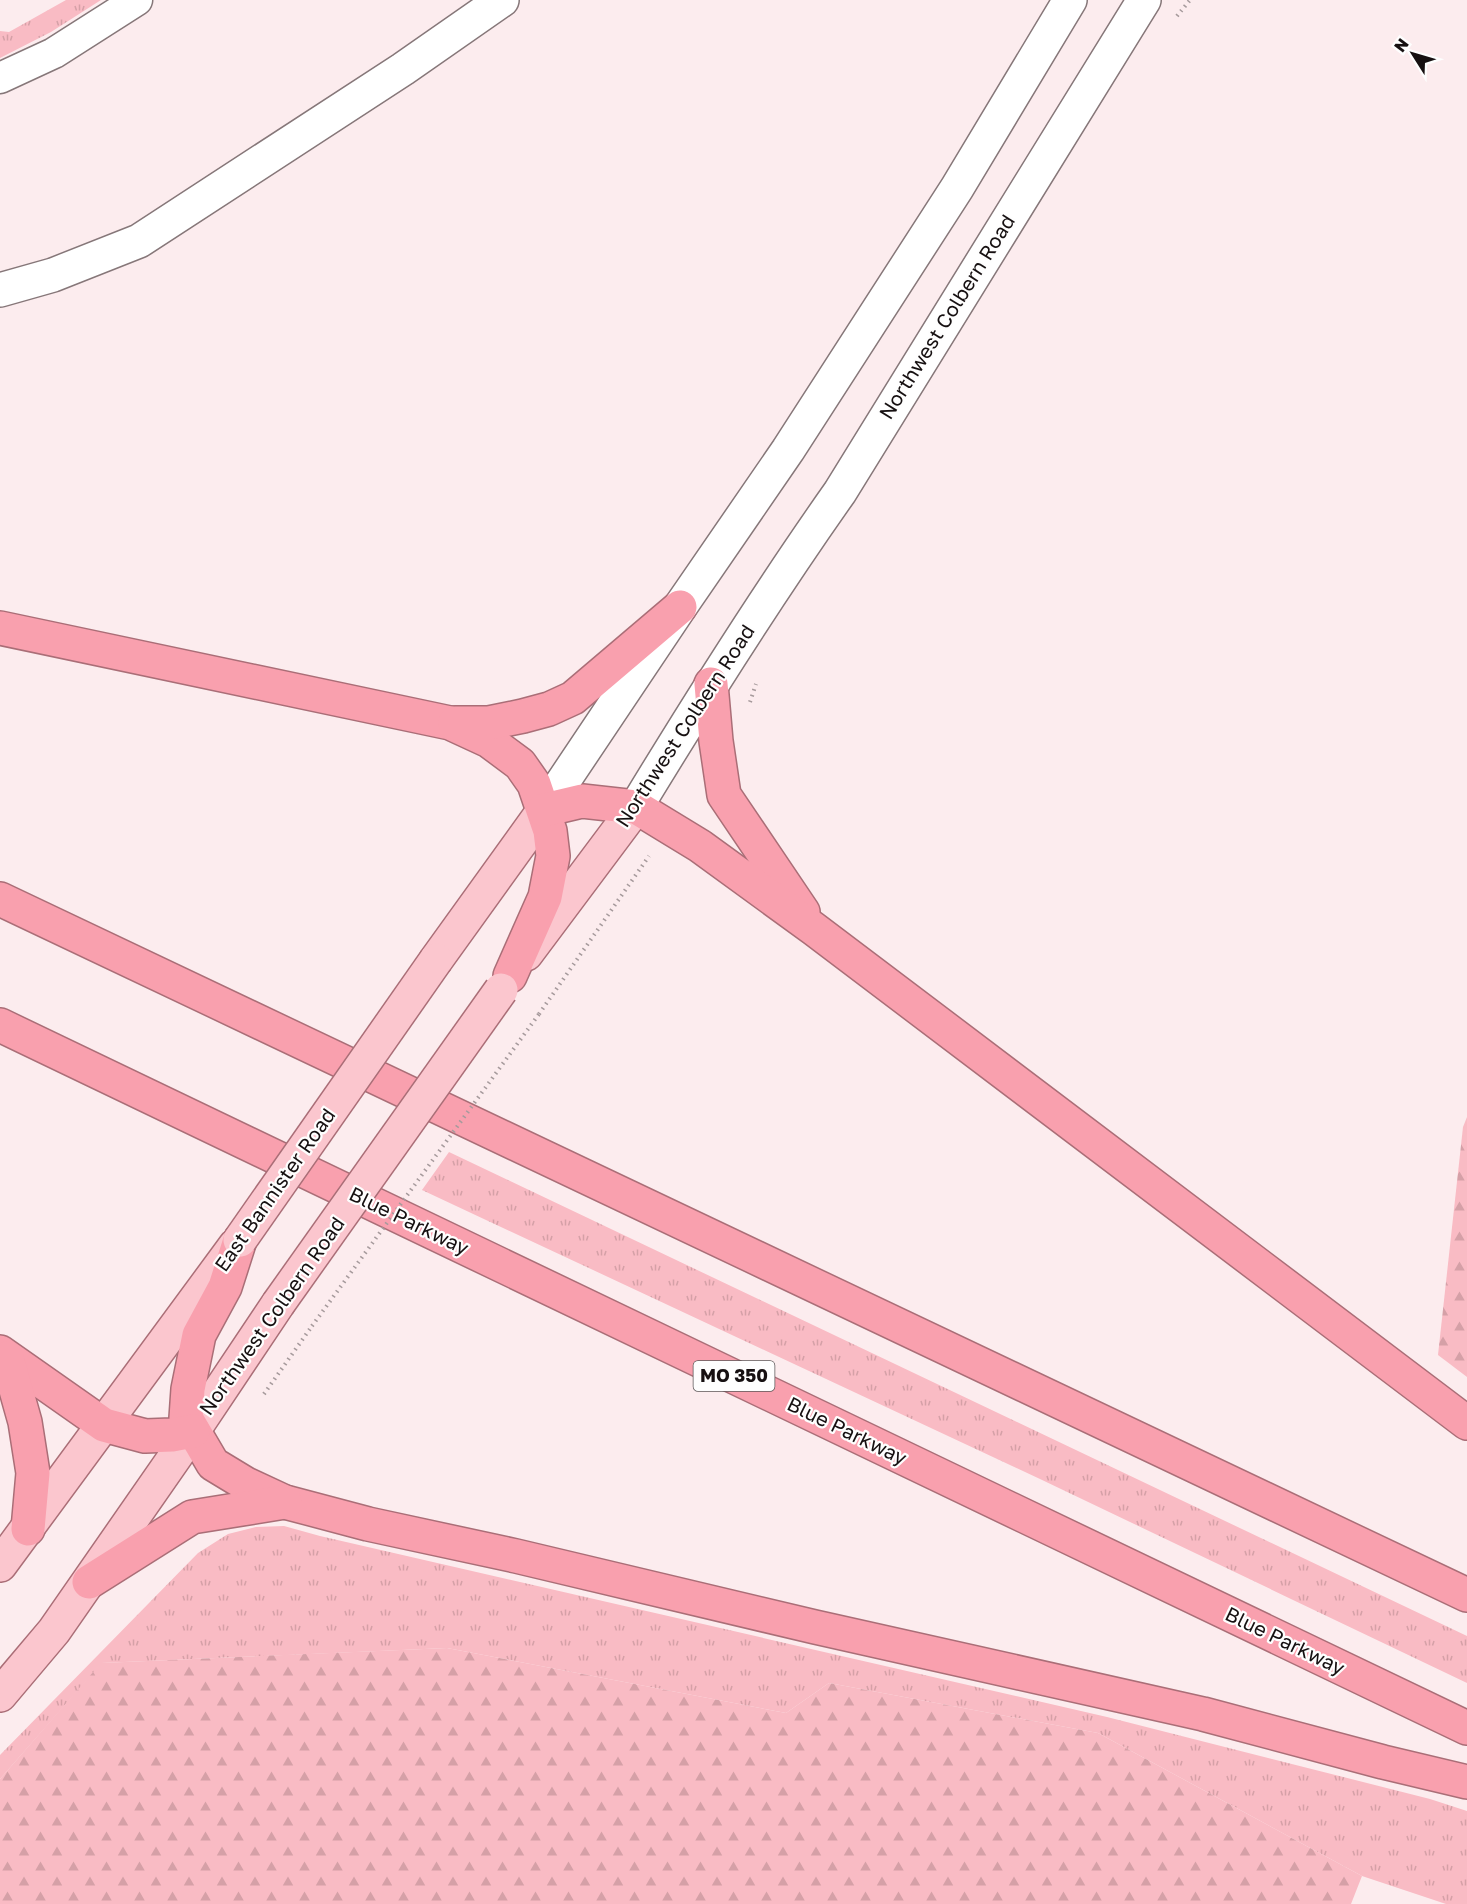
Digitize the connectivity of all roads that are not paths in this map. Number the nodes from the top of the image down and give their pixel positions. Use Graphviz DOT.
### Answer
graph roads {
  1 [pos="137,0"];
  2 [pos="502,0"];
  3 [pos="1070,0"];
  4 [pos="1144,0"];
  5 [pos="0,78"];
  6 [pos="0,291"];
  7 [pos="680,607"];
  8 [pos="0,628"];
  9 [pos="711,684"];
  10 [pos="450,723"];
  11 [pos="636,807"];
  12 [pos="544,810"];
  13 [pos="0,899"];
  14 [pos="814,929"];
  15 [pos="506,983"];
  16 [pos="0,1025"];
  17 [pos="240,1240"];
  18 [pos="4,1355"];
  19 [pos="1467,1423"];
  20 [pos="104,1425"];
  21 [pos="193,1431"];
  22 [pos="285,1502"];
  23 [pos="27,1529"];
  24 [pos="0,1565"];
  25 [pos="89,1581"];
  26 [pos="1467,1595"];
  27 [pos="0,1695"];
  28 [pos="1467,1728"];
  29 [pos="1467,1782"];
  1 -- 5 [label="street"];
  2 -- 6 [label="main road"];
  3 -- 7 [label="main road"];
  4 -- 9 [label="main road, Northwest Colbern Road"];
  7 -- 10 [label="highway"];
  7 -- 12 [label="main road"];
  8 -- 10 [label="highway"];
  9 -- 11 [label="main road, Northwest Colbern Road"];
  9 -- 14 [label="highway"];
  10 -- 12 [label="highway"];
  11 -- 12 [label="highway"];
  11 -- 14 [label="highway"];
  11 -- 15 [label="main road, Northwest Colbern Road"];
  12 -- 15 [label="highway"];
  12 -- 17 [label="main road, East Bannister Road, bridge"];
  13 -- 26 [label="highway"];
  14 -- 19 [label="highway"];
  15 -- 21 [label="main road, Northwest Colbern Road, bridge"];
  16 -- 28 [label="highway, Blue Parkway / MO 350"];
  17 -- 20 [label="main road, East Bannister Road"];
  17 -- 21 [label="highway"];
  18 -- 20 [label="highway"];
  18 -- 23 [label="highway"];
  20 -- 21 [label="highway"];
  20 -- 23 [label="main road, East Bannister Road"];
  21 -- 22 [label="highway"];
  21 -- 25 [label="main road"];
  22 -- 25 [label="highway"];
  22 -- 29 [label="highway"];
  23 -- 24 [label="main road, East Bannister Road"];
  25 -- 27 [label="main road"];
}
